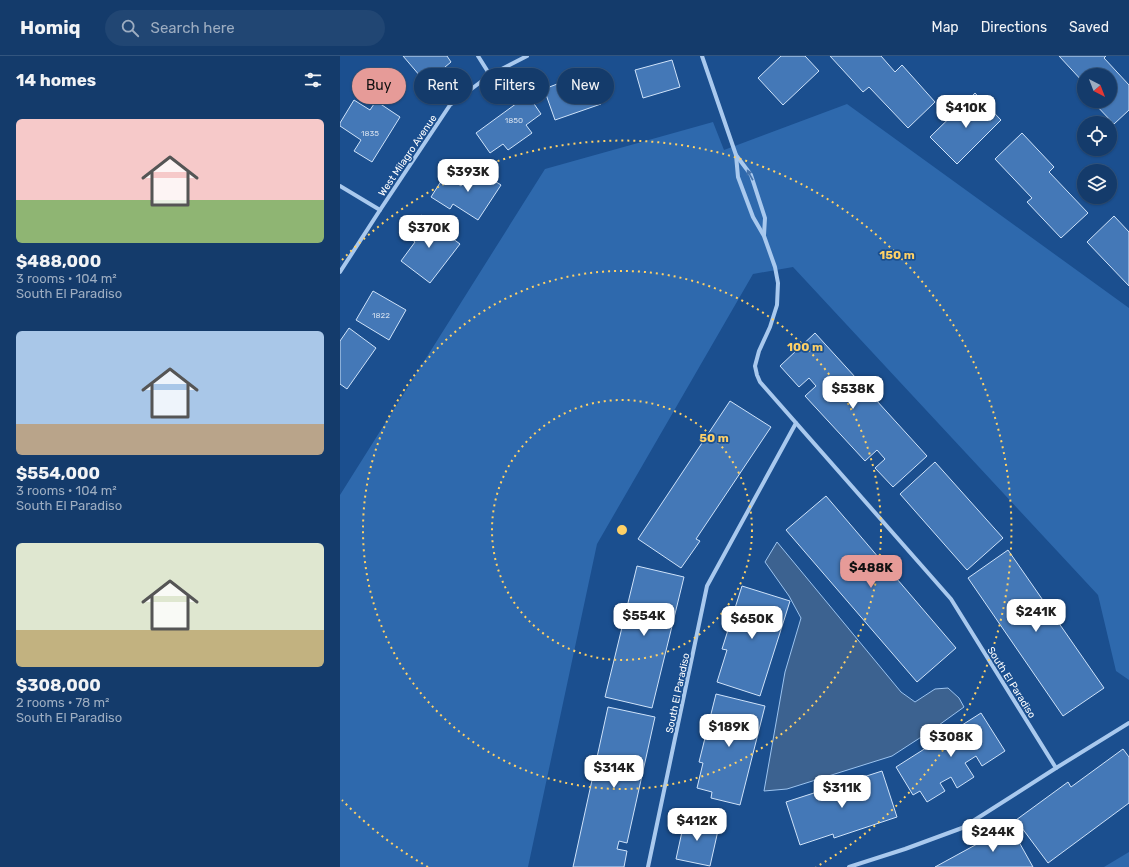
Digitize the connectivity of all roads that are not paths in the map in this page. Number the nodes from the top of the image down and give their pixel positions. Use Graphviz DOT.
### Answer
graph roads {
  1 [pos="478,56"];
  2 [pos="528,56"];
  3 [pos="702,56"];
  4 [pos="486,68"];
  5 [pos="503,68"];
  6 [pos="480,82"];
  7 [pos="736,155"];
  8 [pos="340,186"];
  9 [pos="380,210"];
  10 [pos="764,236"];
  11 [pos="340,272"];
  12 [pos="796,423"];
  13 [pos="1129,723"];
  14 [pos="1056,768"];
  15 [pos="648,867"];
  16 [pos="849,867"];
  1 -- 4 [label="street"];
  2 -- 5 [label="street, West Milagro Avenue"];
  3 -- 7 [label="street, South El Paradiso"];
  6 -- 9 [label="street, West Milagro Avenue"];
  7 -- 10 [label="street, South El Paradiso"];
  10 -- 7 [label="street, South El Paradiso, one-way"];
  8 -- 9 [label="street"];
  9 -- 11 [label="street, West Milagro Avenue"];
  10 -- 12 [label="street, South El Paradiso"];
  12 -- 14 [label="street, South El Paradiso"];
  12 -- 15 [label="street, South El Paradiso"];
  13 -- 14 [label="street"];
  14 -- 16 [label="street"];
}
